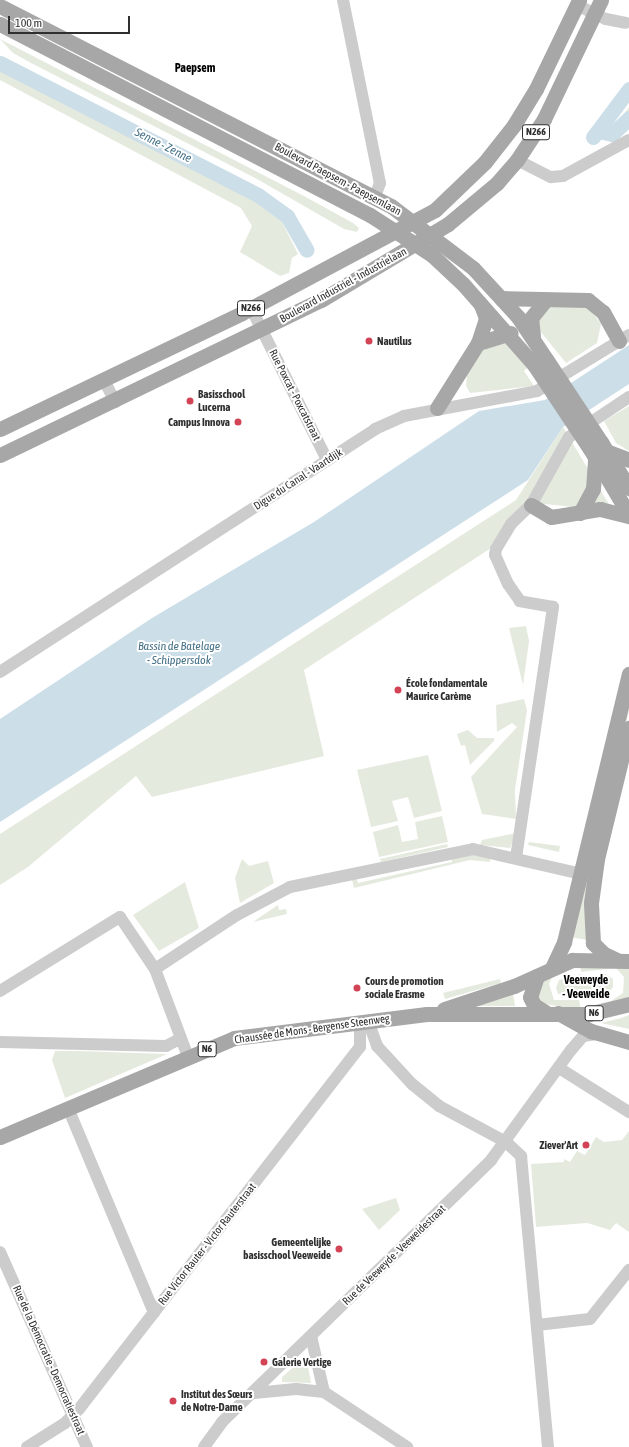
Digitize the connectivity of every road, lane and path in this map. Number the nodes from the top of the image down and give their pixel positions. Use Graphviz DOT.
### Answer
graph roads {
  1 [pos="342,0"];
  2 [pos="578,2"];
  3 [pos="0,6"];
  4 [pos="598,7"];
  5 [pos="626,23"];
  6 [pos="0,24"];
  7 [pos="629,140"];
  8 [pos="517,160"];
  9 [pos="375,197"];
  10 [pos="414,222"];
  11 [pos="396,232"];
  12 [pos="431,234"];
  13 [pos="415,244"];
  14 [pos="501,298"];
  15 [pos="478,300"];
  16 [pos="545,301"];
  17 [pos="251,308"];
  18 [pos="262,330"];
  19 [pos="510,333"];
  20 [pos="624,338"];
  21 [pos="534,339"];
  22 [pos="478,344"];
  23 [pos="541,362"];
  24 [pos="104,380"];
  25 [pos="629,397"];
  26 [pos="114,402"];
  27 [pos="437,408"];
  28 [pos="0,429"];
  29 [pos="601,450"];
  30 [pos="0,455"];
  31 [pos="327,460"];
  32 [pos="629,460"];
  33 [pos="629,488"];
  34 [pos="531,505"];
  35 [pos="580,513"];
  36 [pos="629,516"];
  37 [pos="0,672"];
  38 [pos="629,674"];
  39 [pos="629,728"];
  40 [pos="516,858"];
  41 [pos="581,874"];
  42 [pos="623,960"];
  43 [pos="552,968"];
  44 [pos="155,969"];
  45 [pos="537,976"];
  46 [pos="0,992"];
  47 [pos="629,1004"];
  48 [pos="551,1012"];
  49 [pos="427,1014"];
  50 [pos="364,1022"];
  51 [pos="573,1024"];
  52 [pos="597,1034"];
  53 [pos="180,1039"];
  54 [pos="0,1042"];
  55 [pos="629,1042"];
  56 [pos="571,1050"];
  57 [pos="188,1057"];
  58 [pos="559,1068"];
  59 [pos="68,1108"];
  60 [pos="629,1112"];
  61 [pos="0,1137"];
  62 [pos="506,1142"];
  63 [pos="0,1252"];
  64 [pos="629,1270"];
  65 [pos="154,1313"];
  66 [pos="536,1325"];
  67 [pos="311,1336"];
  68 [pos="324,1392"];
  69 [pos="254,1393"];
  70 [pos="74,1416"];
  71 [pos="27,1447"];
  72 [pos="87,1447"];
  73 [pos="204,1447"];
  74 [pos="407,1447"];
  75 [pos="548,1447"];
  1 -- 9 [label="street"];
  2 -- 4 [label="street, Boulevard Industriel - Industrielaan"];
  2 -- 10 [label="main road, Boulevard Industriel - Industrielaan / N266"];
  3 -- 9 [label="main road, Boulevard Paepsem - Paepsemlaan"];
  4 -- 5 [label="street, Boulevard Industriel - Industrielaan"];
  4 -- 8 [label="main road, Boulevard Industriel - Industrielaan / N266"];
  6 -- 11 [label="main road, Boulevard Paepsem - Paepsemlaan"];
  7 -- 8 [label="street"];
  8 -- 12 [label="main road, Boulevard Industriel - Industrielaan / N266"];
  9 -- 10 [label="main road, Boulevard Paepsem - Paepsemlaan"];
  10 -- 11 [label="main road, Boulevard Industriel - Industrielaan / N266"];
  10 -- 12 [label="main road, Boulevard Paepsem - Paepsemlaan"];
  11 -- 13 [label="main road, Boulevard Paepsem - Paepsemlaan"];
  11 -- 17 [label="main road, Boulevard Industriel - Industrielaan / N266"];
  12 -- 13 [label="main road, Boulevard Industriel - Industrielaan / N266"];
  12 -- 14 [label="main road, Boulevard Paepsem - Paepsemlaan"];
  13 -- 15 [label="main road, Boulevard Paepsem - Paepsemlaan"];
  13 -- 18 [label="main road, Boulevard Industriel - Industrielaan / N266"];
  14 -- 16 [label="main road"];
  14 -- 21 [label="main road, Boulevard Paepsem - Paepsemlaan"];
  15 -- 19 [label="main road, Boulevard Paepsem - Paepsemlaan"];
  15 -- 22 [label="main road"];
  16 -- 20 [label="main road"];
  16 -- 21 [label="main road"];
  17 -- 18 [label="street, Rue Poxcat - Poxcatstraat"];
  17 -- 24 [label="main road, Boulevard Industriel - Industrielaan / N266"];
  18 -- 26 [label="main road, Boulevard Industriel - Industrielaan / N266"];
  18 -- 31 [label="street, Rue Poxcat - Poxcatstraat"];
  19 -- 22 [label="main road"];
  19 -- 23 [label="main road, Boulevard Paepsem - Paepsemlaan"];
  20 -- 27 [label="street, Digue du Canal - Vaartdijk"];
  21 -- 23 [label="main road, Boulevard Paepsem - Paepsemlaan"];
  22 -- 27 [label="main road"];
  23 -- 29 [label="main road, Boulevard Paepsem - Paepsemlaan, bridge"];
  24 -- 26 [label="street"];
  24 -- 28 [label="main road, Boulevard Industriel - Industrielaan / N266"];
  25 -- 34 [label="street"];
  26 -- 30 [label="main road, Boulevard Industriel - Industrielaan / N266"];
  27 -- 31 [label="street, Digue du Canal - Vaartdijk"];
  29 -- 32 [label="main road"];
  29 -- 33 [label="main road"];
  29 -- 35 [label="main road"];
  29 -- 36 [label="main road"];
  31 -- 37 [label="street, Digue du Canal - Vaartdijk"];
  34 -- 35 [label="main road"];
  34 -- 40 [label="street"];
  35 -- 36 [label="main road"];
  38 -- 41 [label="main road"];
  39 -- 42 [label="main road"];
  40 -- 41 [label="street"];
  40 -- 44 [label="street"];
  41 -- 43 [label="main road"];
  42 -- 43 [label="main road, Chaussée de Mons - Bergense Steenweg / N6"];
  43 -- 45 [label="main road, Chaussée de Mons - Bergense Steenweg / N6"];
  44 -- 46 [label="street"];
  44 -- 53 [label="street"];
  45 -- 48 [label="main road"];
  45 -- 49 [label="main road, Chaussée de Mons - Bergense Steenweg / N6"];
  47 -- 48 [label="main road, Chaussée de Mons - Bergense Steenweg / N6"];
  48 -- 49 [label="main road, Chaussée de Mons - Bergense Steenweg / N6"];
  48 -- 51 [label="main road"];
  49 -- 50 [label="main road, Chaussée de Mons - Bergense Steenweg / N6"];
  50 -- 57 [label="main road, Chaussée de Mons - Bergense Steenweg / N6"];
  50 -- 62 [label="street"];
  50 -- 65 [label="street, Rue Victor Rauter - Victor Rauterstraat"];
  51 -- 52 [label="main road"];
  51 -- 56 [label="street, Rue de Veeweyde - Veeweidestraat"];
  52 -- 55 [label="main road"];
  52 -- 56 [label="street, Rue de Veeweyde - Veeweidestraat"];
  53 -- 54 [label="street"];
  53 -- 57 [label="street"];
  56 -- 58 [label="street, Rue de Veeweyde - Veeweidestraat"];
  57 -- 59 [label="main road, Chaussée de Mons - Bergense Steenweg / N6"];
  58 -- 60 [label="street"];
  58 -- 62 [label="street, Rue de Veeweyde - Veeweidestraat"];
  59 -- 61 [label="main road, Chaussée de Mons - Bergense Steenweg / N6"];
  59 -- 65 [label="street"];
  62 -- 66 [label="street"];
  62 -- 67 [label="street, Rue de Veeweyde - Veeweidestraat"];
  63 -- 70 [label="street, Rue de la Démocratie - Democratiestraat"];
  64 -- 66 [label="street"];
  65 -- 70 [label="street, Rue Victor Rauter - Victor Rauterstraat"];
  66 -- 75 [label="street"];
  67 -- 68 [label="street"];
  67 -- 69 [label="street, Rue de Veeweyde - Veeweidestraat"];
  68 -- 69 [label="street"];
  68 -- 74 [label="street"];
  69 -- 73 [label="street, Rue de Veeweyde - Veeweidestraat"];
  70 -- 71 [label="street, Rue Victor Rauter - Victor Rauterstraat"];
  70 -- 72 [label="street, Rue de la Démocratie - Democratiestraat"];
}
